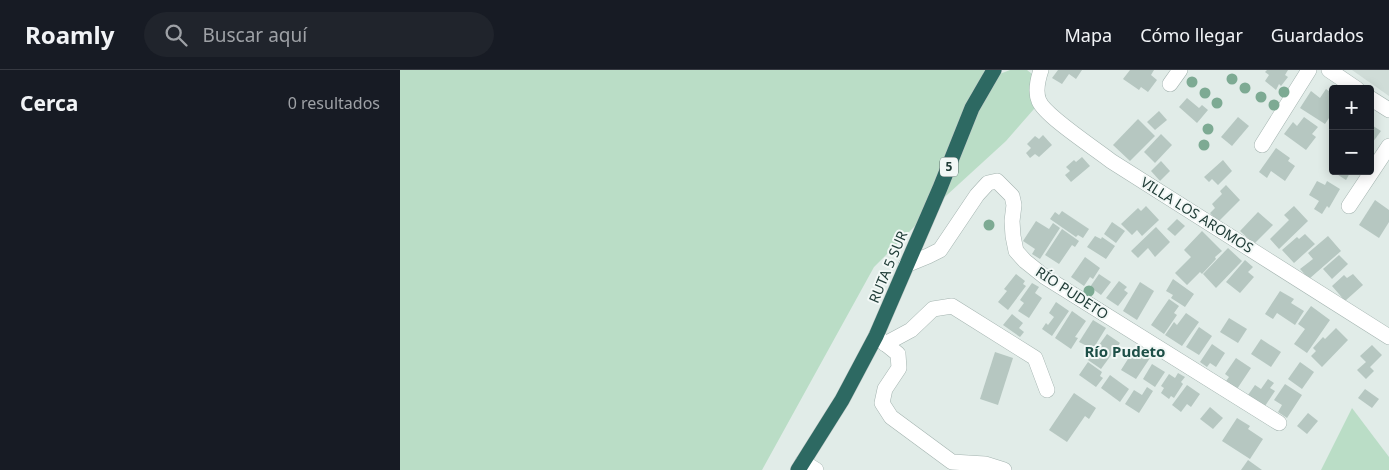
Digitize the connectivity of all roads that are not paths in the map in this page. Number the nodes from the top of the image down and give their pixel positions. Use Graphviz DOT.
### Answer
graph roads {
  1 [pos="994,70"];
  2 [pos="1041,70"];
  3 [pos="1180,70"];
  4 [pos="1308,70"];
  5 [pos="1329,70"];
  6 [pos="1170,84"];
  7 [pos="1351,85"];
  8 [pos="1374,101"];
  9 [pos="1389,110"];
  10 [pos="1262,145"];
  11 [pos="1389,146"];
  12 [pos="1349,206"];
  13 [pos="906,265"];
  14 [pos="1389,337"];
  15 [pos="881,340"];
  16 [pos="1047,390"];
  17 [pos="1279,423"];
  18 [pos="806,467"];
  19 [pos="1004,470"];
  1 -- 13 [label="highway, RUTA 5 SUR / 5"];
  2 -- 14 [label="street, VILLA LOS AROMOS"];
  3 -- 6 [label="street"];
  4 -- 10 [label="street"];
  5 -- 7 [label="street"];
  8 -- 9 [label="street"];
  11 -- 12 [label="street"];
  13 -- 15 [label="highway, RUTA 5 SUR / 5"];
  13 -- 17 [label="street, RÍO PUDETO"];
  15 -- 16 [label="street"];
  15 -- 18 [label="highway, RUTA 5 SUR / 5"];
  15 -- 19 [label="street"];
}
